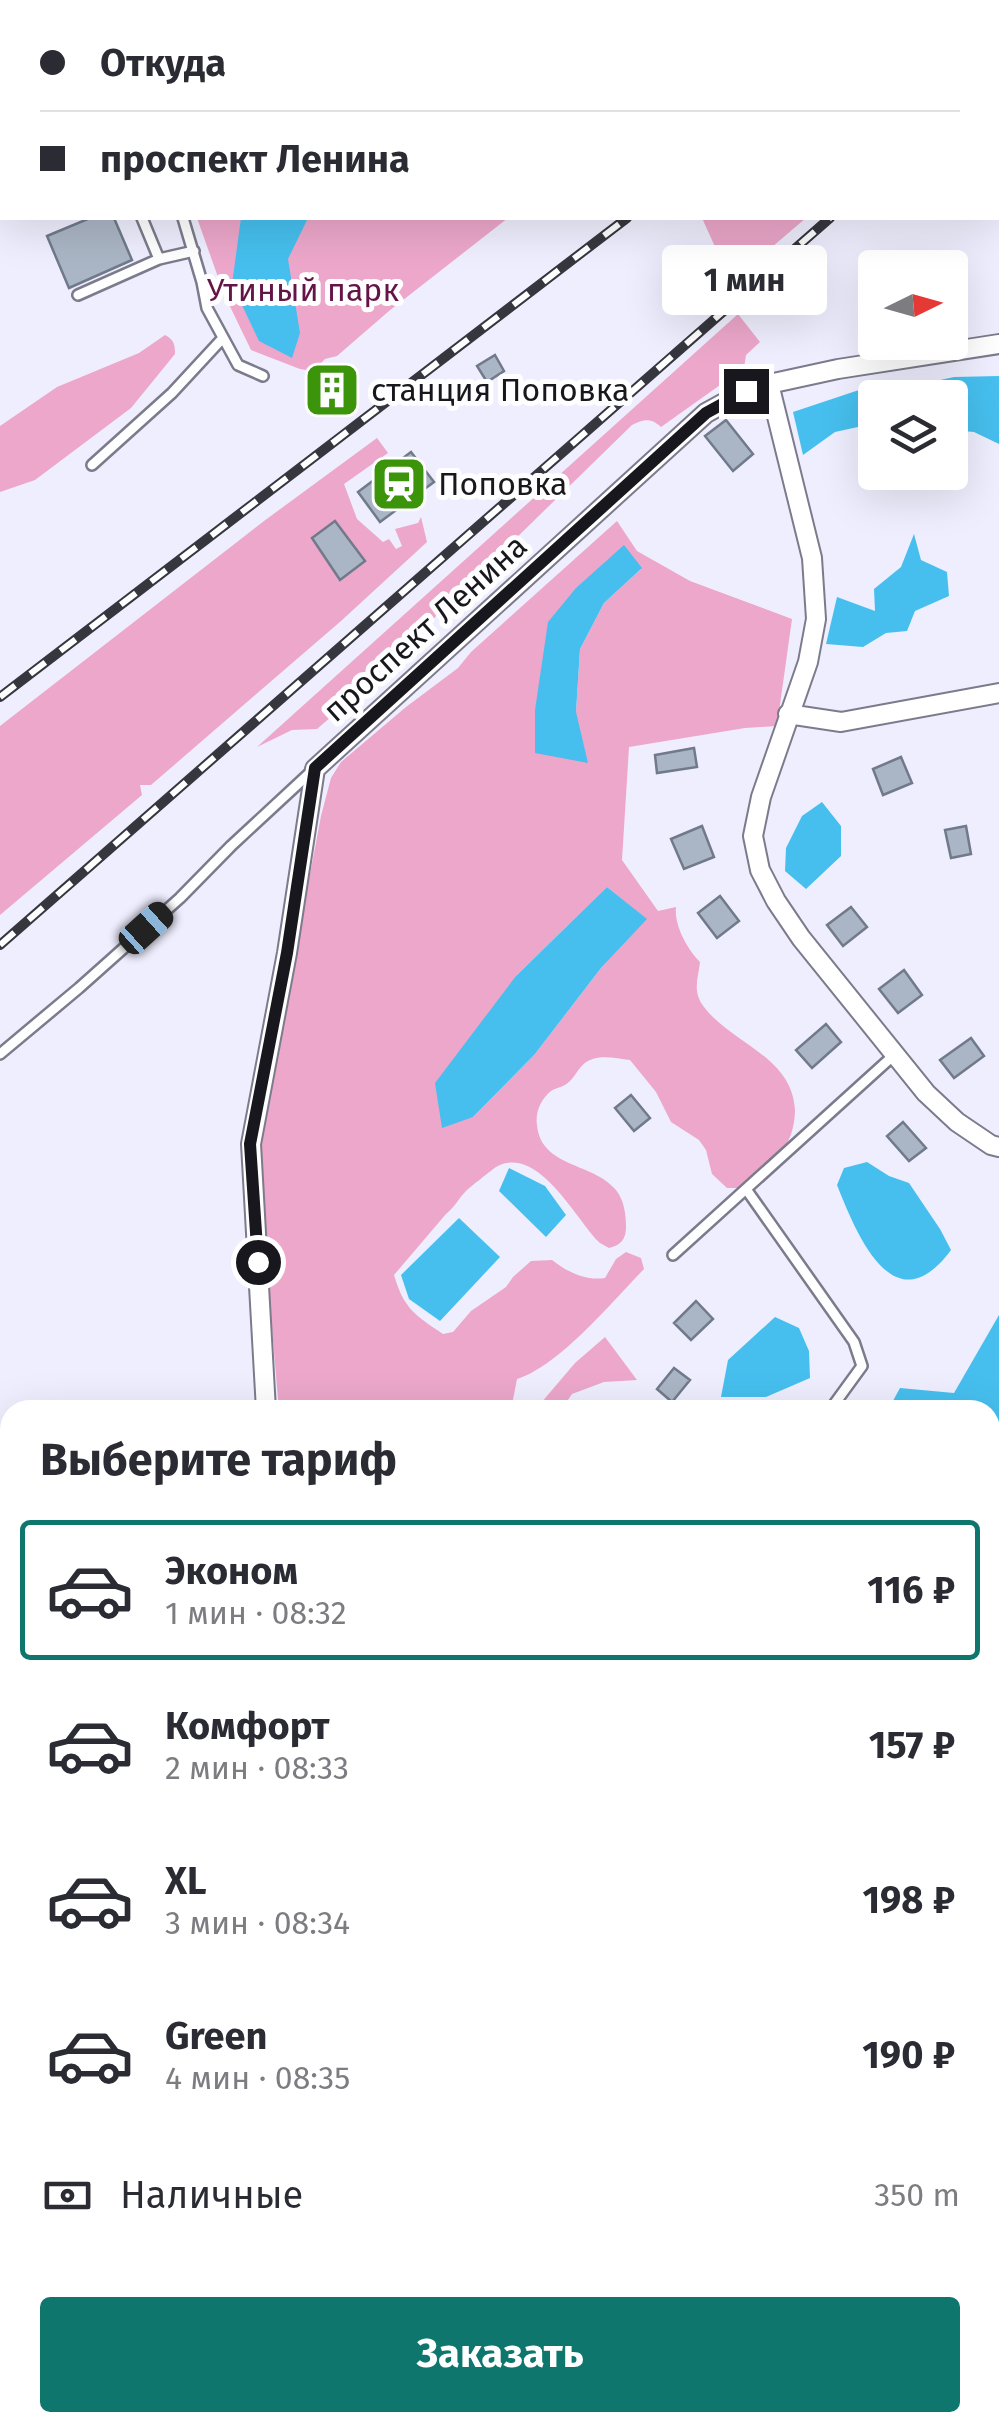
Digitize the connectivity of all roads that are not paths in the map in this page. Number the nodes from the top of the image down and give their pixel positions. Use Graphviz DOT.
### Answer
graph roads {
  1 [pos="143,220"];
  2 [pos="184,220"];
  3 [pos="194,251"];
  4 [pos="159,259"];
  5 [pos="78,296"];
  6 [pos="222,339"];
  7 [pos="999,344"];
  8 [pos="263,376"];
  9 [pos="769,384"];
  10 [pos="92,465"];
  11 [pos="999,694"];
  12 [pos="788,714"];
  13 [pos="315,768"];
  14 [pos="0,1054"];
  15 [pos="894,1056"];
  16 [pos="999,1148"];
  17 [pos="746,1189"];
  18 [pos="673,1255"];
  19 [pos="265,1400"];
  20 [pos="837,1400"];
  1 -- 4 [label="lane"];
  2 -- 3 [label="lane"];
  3 -- 4 [label="lane"];
  3 -- 6 [label="lane"];
  4 -- 5 [label="lane"];
  6 -- 8 [label="lane"];
  6 -- 10 [label="lane"];
  7 -- 9 [label="street, проспект Ленина"];
  9 -- 12 [label="street"];
  9 -- 13 [label="street, проспект Ленина"];
  11 -- 12 [label="street"];
  12 -- 15 [label="street"];
  13 -- 14 [label="lane"];
  13 -- 19 [label="street"];
  15 -- 16 [label="street"];
  15 -- 17 [label="lane"];
  17 -- 18 [label="lane"];
  17 -- 20 [label="lane"];
}
